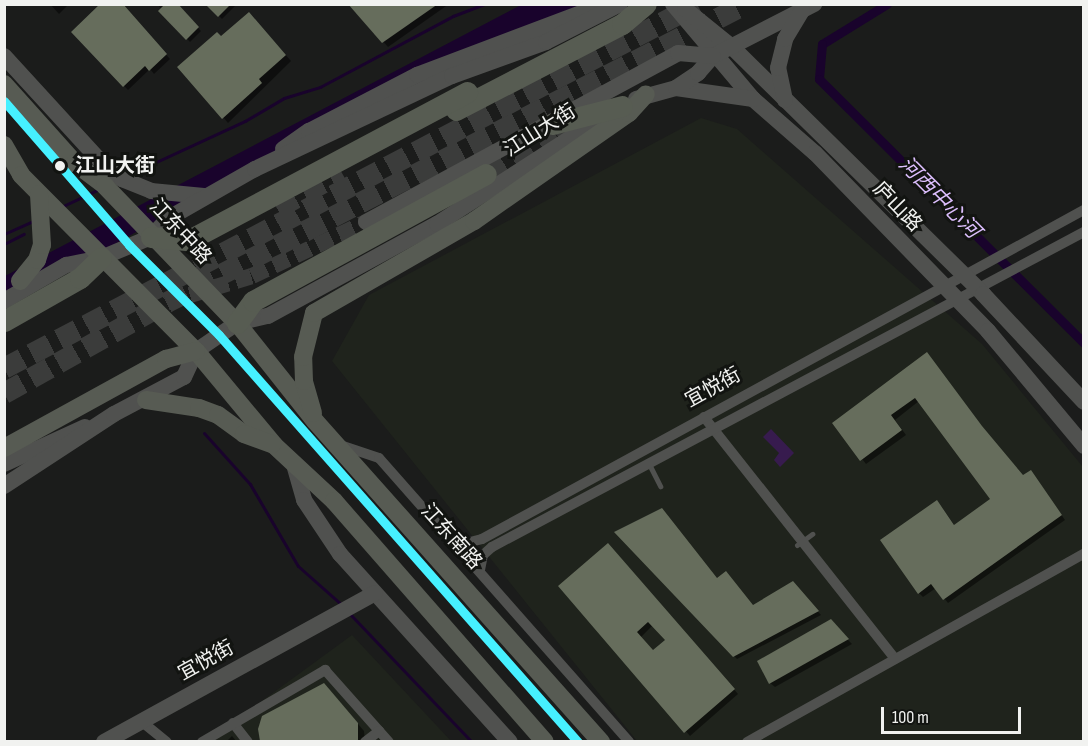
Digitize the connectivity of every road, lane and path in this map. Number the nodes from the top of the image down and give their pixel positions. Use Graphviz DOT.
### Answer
graph roads {
  1 [pos="646,4"];
  2 [pos="673,4"];
  3 [pos="679,4"];
  4 [pos="618,5"];
  5 [pos="593,6"];
  6 [pos="808,8"];
  7 [pos="732,47"];
  8 [pos="4,56"];
  9 [pos="713,56"];
  10 [pos="4,84"];
  11 [pos="676,88"];
  12 [pos="467,92"];
  13 [pos="646,94"];
  14 [pos="753,99"];
  15 [pos="785,100"];
  16 [pos="622,106"];
  17 [pos="552,124"];
  18 [pos="4,145"];
  19 [pos="104,165"];
  20 [pos="4,166"];
  21 [pos="255,170"];
  22 [pos="342,172"];
  23 [pos="486,174"];
  24 [pos="21,176"];
  25 [pos="105,186"];
  26 [pos="39,194"];
  27 [pos="204,196"];
  28 [pos="1083,210"];
  29 [pos="366,222"];
  30 [pos="1083,232"];
  31 [pos="151,237"];
  32 [pos="101,258"];
  33 [pos="53,272"];
  34 [pos="963,275"];
  35 [pos="12,285"];
  36 [pos="944,286"];
  37 [pos="979,290"];
  38 [pos="4,301"];
  39 [pos="959,301"];
  40 [pos="4,321"];
  41 [pos="237,323"];
  42 [pos="196,351"];
  43 [pos="269,362"];
  44 [pos="146,400"];
  45 [pos="1083,402"];
  46 [pos="114,414"];
  47 [pos="704,417"];
  48 [pos="315,421"];
  49 [pos="714,430"];
  50 [pos="338,444"];
  51 [pos="274,445"];
  52 [pos="1083,446"];
  53 [pos="4,448"];
  54 [pos="4,464"];
  55 [pos="649,464"];
  56 [pos="295,468"];
  57 [pos="4,486"];
  58 [pos="660,486"];
  59 [pos="812,534"];
  60 [pos="453,539"];
  61 [pos="800,543"];
  62 [pos="1083,554"];
  63 [pos="480,570"];
  64 [pos="370,595"];
  65 [pos="895,658"];
  66 [pos="141,721"];
  67 [pos="233,723"];
  68 [pos="380,731"];
  69 [pos="104,741"];
  70 [pos="167,741"];
  71 [pos="202,741"];
  72 [pos="248,741"];
  73 [pos="365,741"];
  74 [pos="388,741"];
  75 [pos="510,741"];
  76 [pos="545,741"];
  77 [pos="600,741"];
  78 [pos="629,741"];
  79 [pos="747,741"];
  1 -- 22 [label="highway"];
  2 -- 9 [label="main road, 庐山路"];
  3 -- 7 [label="main road, 庐山路"];
  4 -- 5 [label="main road"];
  4 -- 21 [label="main road"];
  5 -- 21 [label="main road"];
  6 -- 7 [label="main road, 江山大街"];
  6 -- 15 [label="main road"];
  7 -- 9 [label="main road, 江山大街"];
  7 -- 15 [label="main road, 庐山路"];
  8 -- 19 [label="main road"];
  9 -- 11 [label="main road, 江山大街"];
  9 -- 14 [label="main road, 庐山路"];
  9 -- 17 [label="main road"];
  10 -- 25 [label="main road, 江东中路"];
  11 -- 13 [label="main road, 江山大街"];
  11 -- 14 [label="main road"];
  12 -- 31 [label="highway"];
  13 -- 16 [label="main road, 江山大街"];
  13 -- 48 [label="main road"];
  14 -- 36 [label="main road, 庐山路"];
  15 -- 34 [label="main road, 庐山路"];
  16 -- 17 [label="highway"];
  16 -- 41 [label="main road, 江山大街"];
  17 -- 29 [label="main road"];
  18 -- 24 [label="main road"];
  19 -- 25 [label="main road"];
  19 -- 27 [label="main road"];
  20 -- 24 [label="main road"];
  21 -- 27 [label="main road"];
  23 -- 41 [label="highway"];
  24 -- 26 [label="main road"];
  25 -- 31 [label="main road, 江东中路"];
  26 -- 32 [label="main road"];
  26 -- 35 [label="main road"];
  27 -- 31 [label="main road"];
  28 -- 34 [label="street, 宜悦街"];
  30 -- 37 [label="street, 宜悦街"];
  31 -- 32 [label="main road"];
  31 -- 41 [label="main road, 江东中路"];
  32 -- 33 [label="main road"];
  32 -- 40 [label="highway"];
  32 -- 42 [label="main road"];
  33 -- 35 [label="main road"];
  33 -- 38 [label="main road"];
  34 -- 36 [label="street, 宜悦街"];
  34 -- 37 [label="main road, 庐山路"];
  36 -- 39 [label="main road, 庐山路"];
  36 -- 47 [label="street, 宜悦街"];
  37 -- 39 [label="street, 宜悦街"];
  37 -- 45 [label="main road, 庐山路"];
  39 -- 49 [label="street, 宜悦街"];
  39 -- 52 [label="main road, 庐山路"];
  41 -- 42 [label="main road, 江山大街"];
  41 -- 43 [label="main road, 江东中路"];
  42 -- 44 [label="main road"];
  42 -- 51 [label="main road"];
  42 -- 53 [label="main road"];
  43 -- 48 [label="main road, 江东南路"];
  44 -- 46 [label="main road"];
  44 -- 51 [label="main road"];
  46 -- 54 [label="main road"];
  46 -- 57 [label="main road"];
  47 -- 49 [label="street"];
  47 -- 60 [label="street, 宜悦街"];
  48 -- 50 [label="main road, 江东南路"];
  49 -- 55 [label="street, 宜悦街"];
  49 -- 61 [label="street"];
  50 -- 60 [label="street"];
  50 -- 77 [label="main road, 江东南路"];
  51 -- 56 [label="main road"];
  55 -- 58 [label="lane"];
  55 -- 63 [label="street, 宜悦街"];
  56 -- 64 [label="main road"];
  56 -- 76 [label="main road"];
  59 -- 61 [label="lane"];
  60 -- 63 [label="street"];
  61 -- 65 [label="street"];
  62 -- 65 [label="street"];
  63 -- 78 [label="street"];
  64 -- 66 [label="main road, 宜悦街"];
  64 -- 75 [label="main road"];
  65 -- 79 [label="street"];
  66 -- 69 [label="main road, 宜悦街"];
  66 -- 70 [label="street"];
  67 -- 68 [label="street"];
  67 -- 71 [label="street"];
  67 -- 72 [label="street"];
  68 -- 73 [label="street"];
  68 -- 74 [label="street"];
}
